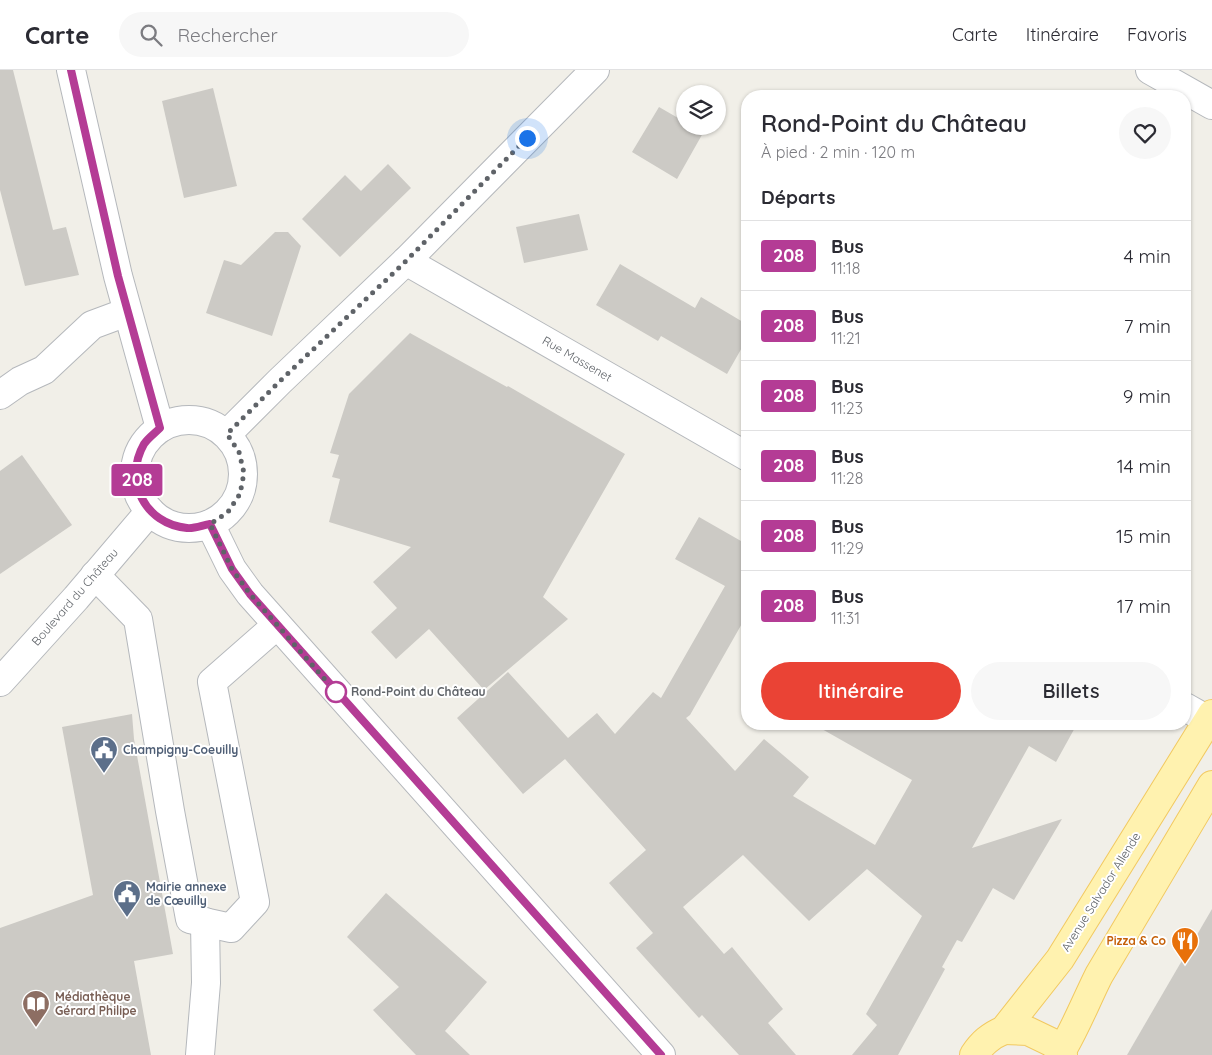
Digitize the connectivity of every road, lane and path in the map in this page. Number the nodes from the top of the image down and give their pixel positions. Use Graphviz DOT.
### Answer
graph roads {
  1 [pos="71,70"];
  2 [pos="595,70"];
  3 [pos="1150,70"];
  4 [pos="1185,90"];
  5 [pos="1191,93"];
  6 [pos="1212,105"];
  7 [pos="406,261"];
  8 [pos="127,312"];
  9 [pos="0,395"];
  10 [pos="160,428"];
  11 [pos="227,434"];
  12 [pos="741,453"];
  13 [pos="150,511"];
  14 [pos="210,524"];
  15 [pos="95,575"];
  16 [pos="277,625"];
  17 [pos="0,682"];
  18 [pos="1202,714"];
  19 [pos="1212,785"];
  20 [pos="205,922"];
  21 [pos="1004,1030"];
  22 [pos="1062,1053"];
  23 [pos="200,1055"];
  24 [pos="661,1055"];
  25 [pos="974,1055"];
  1 -- 8 [label="street"];
  2 -- 7 [label="street"];
  3 -- 4 [label="street"];
  5 -- 6 [label="street"];
  7 -- 11 [label="street"];
  7 -- 12 [label="street, Rue Massenet"];
  8 -- 9 [label="street"];
  8 -- 10 [label="street"];
  10 -- 11 [label="street"];
  10 -- 13 [label="street"];
  11 -- 14 [label="street"];
  13 -- 14 [label="street"];
  13 -- 15 [label="street, Boulevard du Château"];
  14 -- 16 [label="street"];
  15 -- 17 [label="street, Boulevard du Château"];
  15 -- 20 [label="street"];
  16 -- 20 [label="street"];
  16 -- 24 [label="street"];
  18 -- 21 [label="main road, Avenue Salvador Allende"];
  19 -- 22 [label="main road"];
  20 -- 23 [label="street"];
  21 -- 22 [label="main road"];
  21 -- 25 [label="main road, Avenue Salvador Allende"];
}
